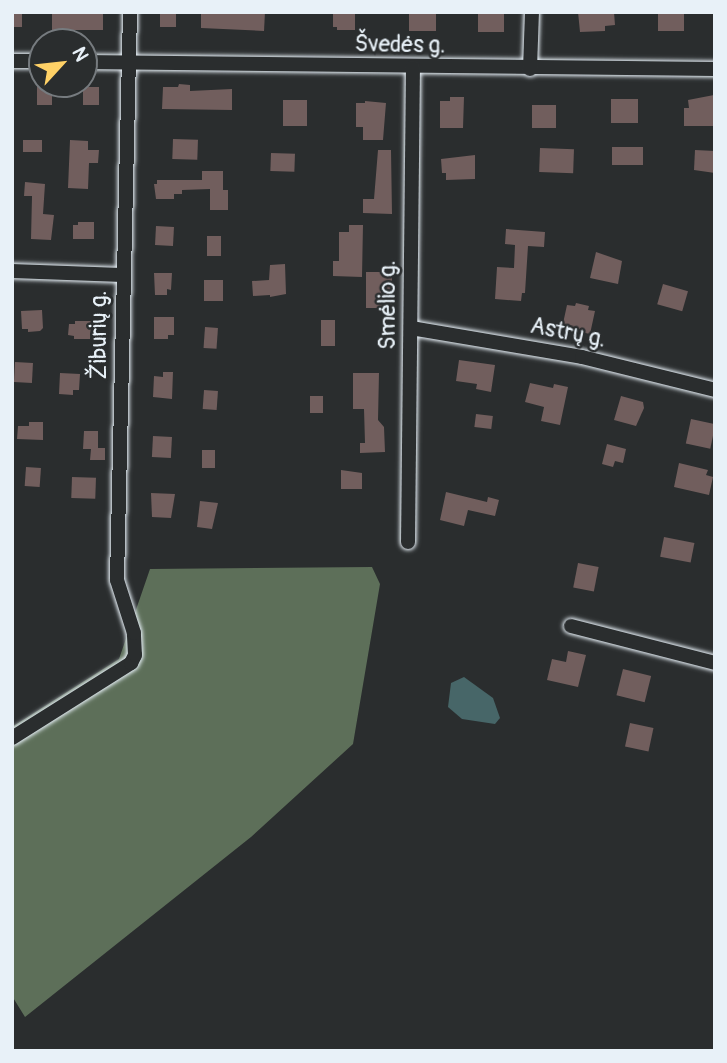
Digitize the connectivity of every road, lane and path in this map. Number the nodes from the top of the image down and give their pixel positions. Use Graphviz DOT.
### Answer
graph roads {
  1 [pos="130,12"];
  2 [pos="532,12"];
  3 [pos="98,62"];
  4 [pos="127,62"];
  5 [pos="413,68"];
  6 [pos="530,69"];
  7 [pos="715,69"];
  8 [pos="12,271"];
  9 [pos="122,275"];
  10 [pos="411,328"];
  11 [pos="715,390"];
  12 [pos="408,542"];
  13 [pos="571,626"];
  14 [pos="715,663"];
  15 [pos="12,738"];
  1 -- 4 [label="street, Žiburių g."];
  2 -- 6 [label="street"];
  3 -- 4 [label="street, Švedės g."];
  4 -- 5 [label="street, Švedės g."];
  4 -- 9 [label="street, Žiburių g."];
  5 -- 6 [label="street, Švedės g."];
  5 -- 10 [label="street, Smėlio g."];
  6 -- 7 [label="street, Švedės g."];
  8 -- 9 [label="street"];
  9 -- 15 [label="street, Žiburių g."];
  10 -- 11 [label="street, Astrų g."];
  10 -- 12 [label="street, Smėlio g."];
  13 -- 14 [label="street"];
}
